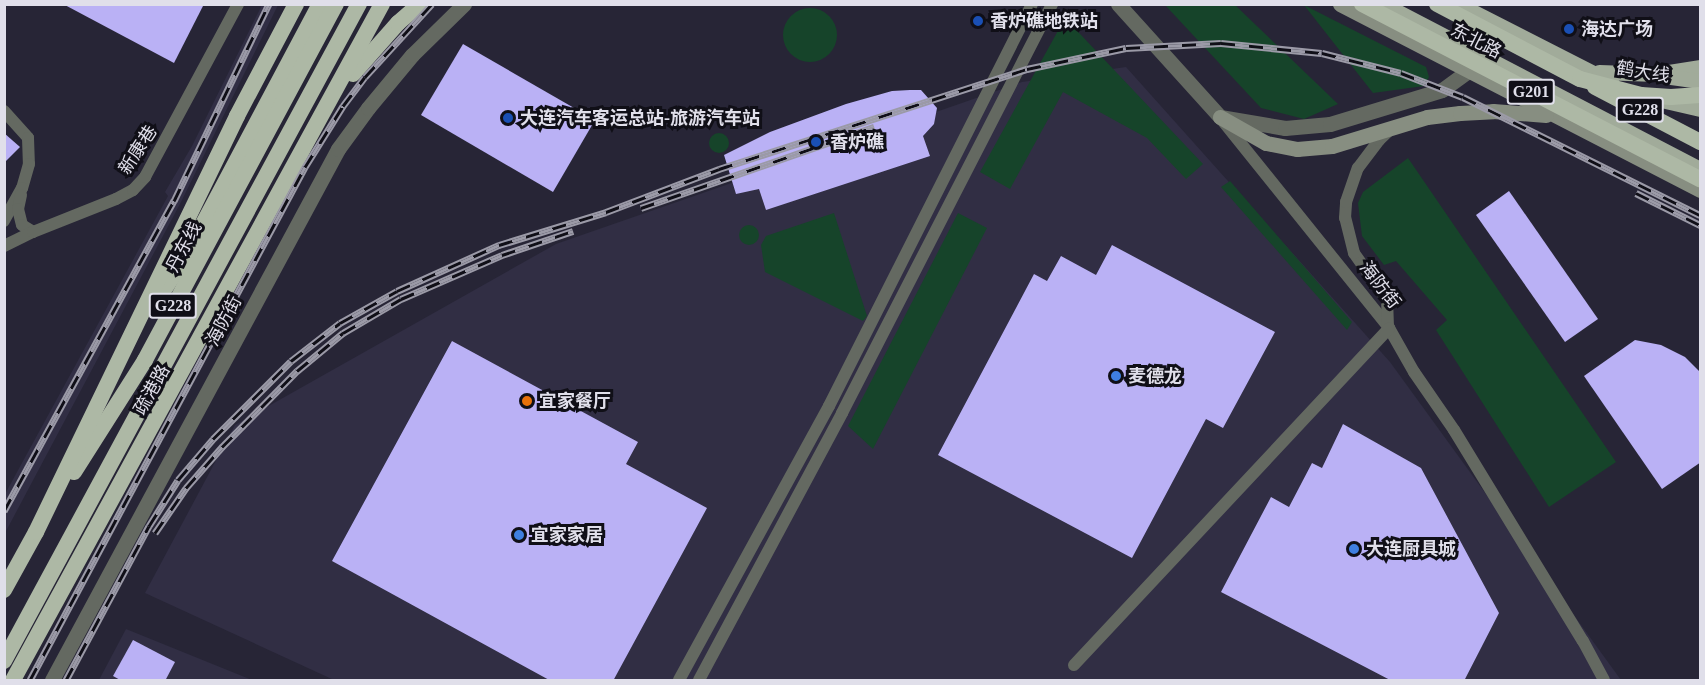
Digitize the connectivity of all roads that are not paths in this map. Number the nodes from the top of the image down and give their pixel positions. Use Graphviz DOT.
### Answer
graph roads {
  1 [pos="238,4"];
  2 [pos="296,4"];
  3 [pos="320,4"];
  4 [pos="336,4"];
  5 [pos="359,4"];
  6 [pos="382,4"];
  7 [pos="420,4"];
  8 [pos="464,4"];
  9 [pos="1032,4"];
  10 [pos="1052,4"];
  11 [pos="1118,4"];
  12 [pos="1340,4"];
  13 [pos="1362,4"];
  14 [pos="1383,4"];
  15 [pos="1437,4"];
  16 [pos="1458,4"];
  17 [pos="1493,23"];
  18 [pos="1477,53"];
  19 [pos="1701,67"];
  20 [pos="1468,71"];
  21 [pos="1656,74"];
  22 [pos="1582,75"];
  23 [pos="1701,81"];
  24 [pos="1701,95"];
  25 [pos="1701,110"];
  26 [pos="4,111"];
  27 [pos="322,116"];
  28 [pos="1220,117"];
  29 [pos="1559,117"];
  30 [pos="1393,128"];
  31 [pos="1701,142"];
  32 [pos="1701,169"];
  33 [pos="1701,179"];
  34 [pos="22,188"];
  35 [pos="1701,190"];
  36 [pos="4,221"];
  37 [pos="33,232"];
  38 [pos="4,246"];
  39 [pos="1389,328"];
  40 [pos="123,348"];
  41 [pos="36,532"];
  42 [pos="4,590"];
  43 [pos="4,661"];
  44 [pos="1074,665"];
  45 [pos="13,681"];
  46 [pos="52,681"];
  47 [pos="679,681"];
  48 [pos="699,681"];
  49 [pos="1604,681"];
  1 -- 37 [label="street, 新康巷"];
  2 -- 40 [label="highway"];
  3 -- 40 [label="highway"];
  4 -- 41 [label="highway, 丹东线 / G228"];
  5 -- 43 [label="highway, 疏港路"];
  6 -- 27 [label="highway"];
  7 -- 27 [label="highway, G228"];
  8 -- 46 [label="street, 海防街"];
  9 -- 47 [label="street"];
  10 -- 48 [label="street"];
  11 -- 28 [label="street, 海防街"];
  12 -- 20 [label="main road"];
  13 -- 33 [label="highway, 东北路 / G201, bridge"];
  14 -- 18 [label="main road, 东北路"];
  15 -- 22 [label="highway, 东北路 / G201, bridge"];
  16 -- 17 [label="main road"];
  17 -- 18 [label="street"];
  17 -- 22 [label="main road"];
  18 -- 20 [label="street"];
  18 -- 32 [label="main road, 东北路"];
  19 -- 21 [label="main road"];
  20 -- 28 [label="street"];
  20 -- 29 [label="main road"];
  21 -- 22 [label="main road"];
  21 -- 23 [label="main road"];
  22 -- 24 [label="highway, 鹤大线 / G201, bridge"];
  22 -- 25 [label="main road"];
  22 -- 31 [label="highway, 东北路 / G228, bridge"];
  26 -- 34 [label="street"];
  27 -- 45 [label="highway, 疏港路 / G228"];
  28 -- 30 [label="main road"];
  28 -- 39 [label="street, 海防街"];
  29 -- 30 [label="main road"];
  29 -- 35 [label="main road"];
  30 -- 39 [label="street, 海防街"];
  34 -- 36 [label="street"];
  34 -- 37 [label="street"];
  37 -- 38 [label="street, 新康巷"];
  39 -- 44 [label="street"];
  39 -- 49 [label="street"];
  40 -- 41 [label="highway"];
  41 -- 42 [label="highway, G228"];
}
